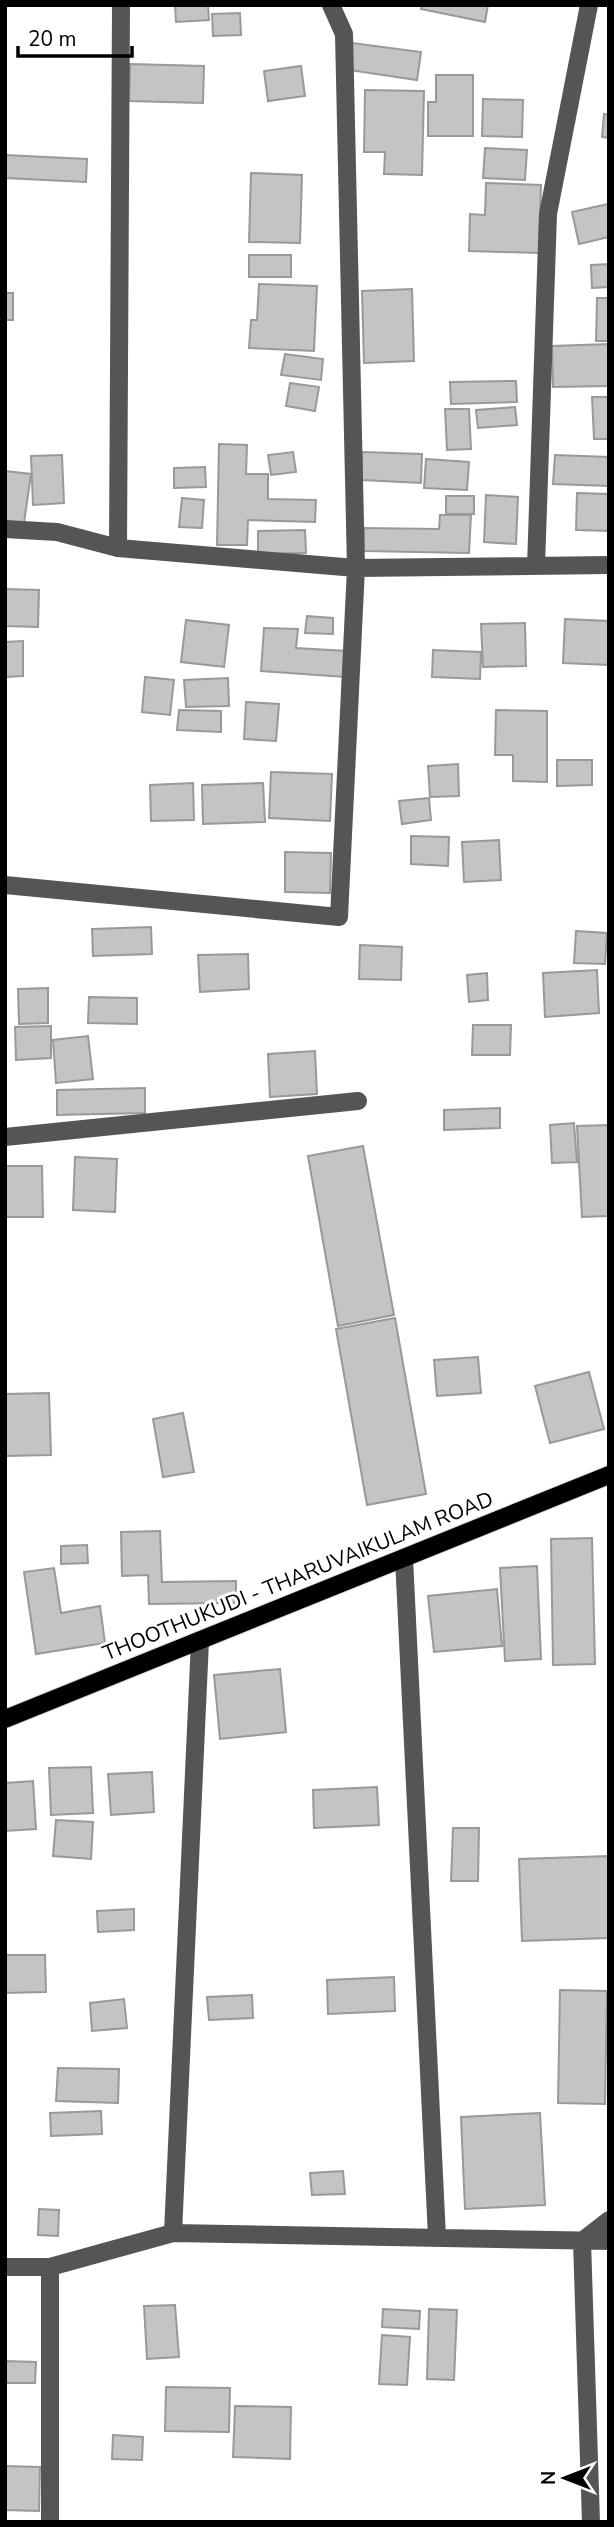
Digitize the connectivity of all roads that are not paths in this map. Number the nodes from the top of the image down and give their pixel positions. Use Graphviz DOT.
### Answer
graph roads {
  1 [pos="121,5"];
  2 [pos="331,5"];
  3 [pos="589,5"];
  4 [pos="5,529"];
  5 [pos="118,548"];
  6 [pos="609,565"];
  7 [pos="536,566"];
  8 [pos="356,568"];
  9 [pos="5,885"];
  10 [pos="358,1101"];
  11 [pos="5,1137"];
  12 [pos="609,1475"];
  13 [pos="404,1558"];
  14 [pos="200,1641"];
  15 [pos="5,1719"];
  16 [pos="609,2220"];
  17 [pos="173,2234"];
  18 [pos="437,2237"];
  19 [pos="582,2241"];
  20 [pos="609,2241"];
  21 [pos="5,2267"];
  22 [pos="50,2267"];
  23 [pos="50,2522"];
  24 [pos="592,2522"];
  1 -- 5 [label="street"];
  2 -- 8 [label="street"];
  3 -- 7 [label="street"];
  4 -- 5 [label="street"];
  5 -- 8 [label="street"];
  6 -- 7 [label="street"];
  7 -- 8 [label="street"];
  8 -- 9 [label="street"];
  10 -- 11 [label="street"];
  12 -- 13 [label="main road, THOOTHUKUDI - THARUVAIKULAM ROAD"];
  13 -- 14 [label="main road, THOOTHUKUDI - THARUVAIKULAM ROAD"];
  13 -- 18 [label="street"];
  14 -- 15 [label="main road, THOOTHUKUDI - THARUVAIKULAM ROAD"];
  14 -- 17 [label="street"];
  16 -- 19 [label="street"];
  17 -- 18 [label="street"];
  17 -- 22 [label="street"];
  18 -- 19 [label="street"];
  19 -- 20 [label="street"];
  19 -- 24 [label="street"];
  21 -- 22 [label="street"];
  22 -- 23 [label="street"];
}
